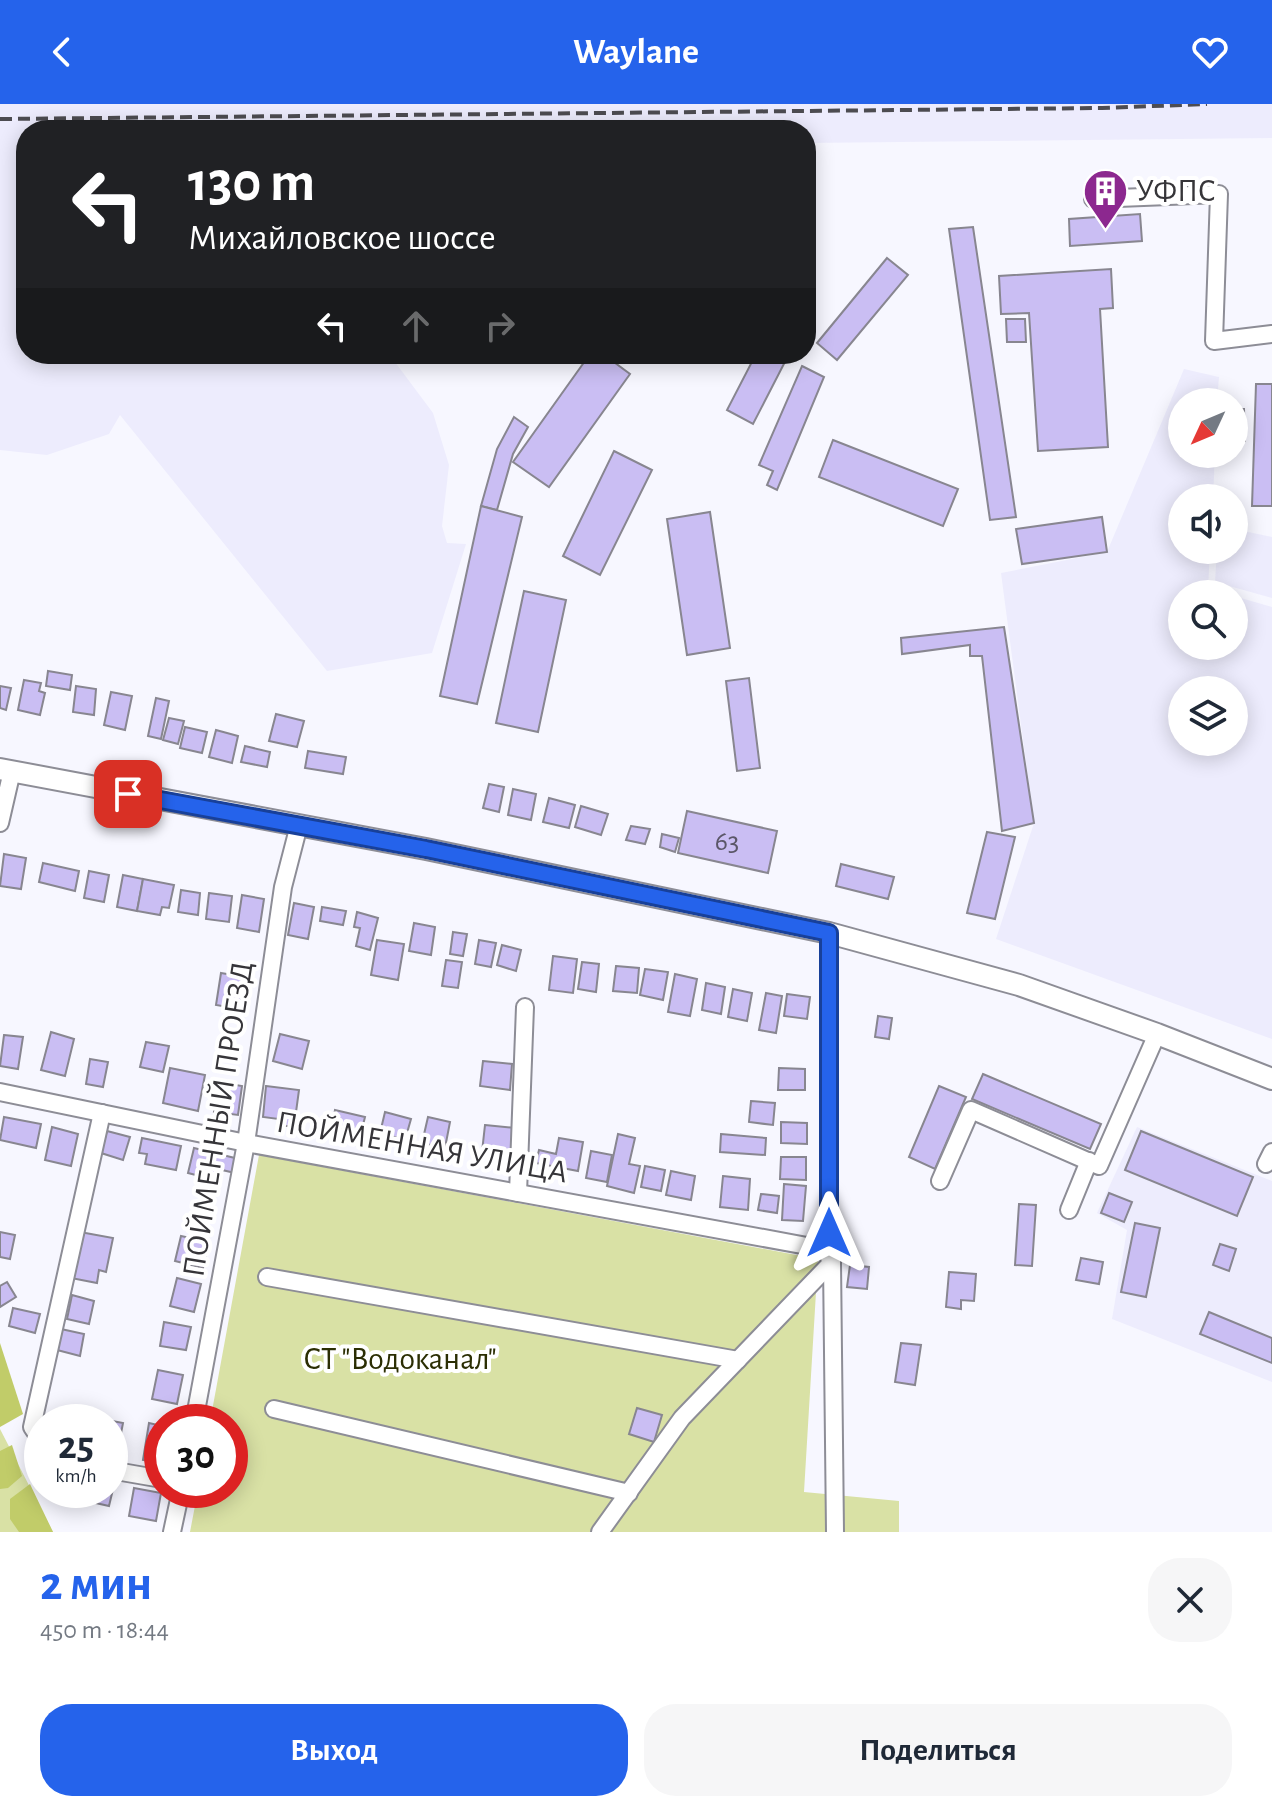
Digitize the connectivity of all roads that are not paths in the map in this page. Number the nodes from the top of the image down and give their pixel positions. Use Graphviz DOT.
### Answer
graph roads {
  1 [pos="1093,199"];
  2 [pos="1272,334"];
  3 [pos="6,770"];
  4 [pos="0,823"];
  5 [pos="299,825"];
  6 [pos="829,933"];
  7 [pos="525,1007"];
  8 [pos="1157,1034"];
  9 [pos="1272,1079"];
  10 [pos="0,1092"];
  11 [pos="102,1113"];
  12 [pos="246,1143"];
  13 [pos="1089,1161"];
  14 [pos="940,1181"];
  15 [pos="518,1193"];
  16 [pos="1069,1210"];
  17 [pos="825,1239"];
  18 [pos="832,1262"];
  19 [pos="267,1277"];
  20 [pos="738,1360"];
  21 [pos="37,1404"];
  22 [pos="197,1404"];
  23 [pos="274,1409"];
  24 [pos="629,1493"];
  25 [pos="177,1508"];
  26 [pos="172,1532"];
  27 [pos="600,1532"];
  28 [pos="835,1532"];
  1 -- 2 [label="street"];
  3 -- 4 [label="street"];
  3 -- 5 [label="main road"];
  5 -- 6 [label="main road"];
  5 -- 12 [label="street, ПОЙМЕННЫЙ ПРОЕЗД"];
  6 -- 8 [label="main road"];
  6 -- 17 [label="street"];
  7 -- 15 [label="street"];
  8 -- 9 [label="main road"];
  8 -- 13 [label="street"];
  10 -- 11 [label="street, ПОЙМЕННАЯ УЛИЦА"];
  11 -- 12 [label="street, ПОЙМЕННАЯ УЛИЦА"];
  11 -- 21 [label="street"];
  12 -- 15 [label="street, ПОЙМЕННАЯ УЛИЦА"];
  12 -- 22 [label="street, ПОЙМЕННЫЙ ПРОЕЗД"];
  13 -- 14 [label="street"];
  13 -- 16 [label="street"];
  15 -- 17 [label="street, ПОЙМЕННАЯ УЛИЦА"];
  17 -- 18 [label="street"];
  18 -- 20 [label="street"];
  18 -- 28 [label="street"];
  19 -- 20 [label="street"];
  20 -- 24 [label="street"];
  23 -- 24 [label="street"];
  24 -- 27 [label="street"];
  25 -- 26 [label="street"];
}
